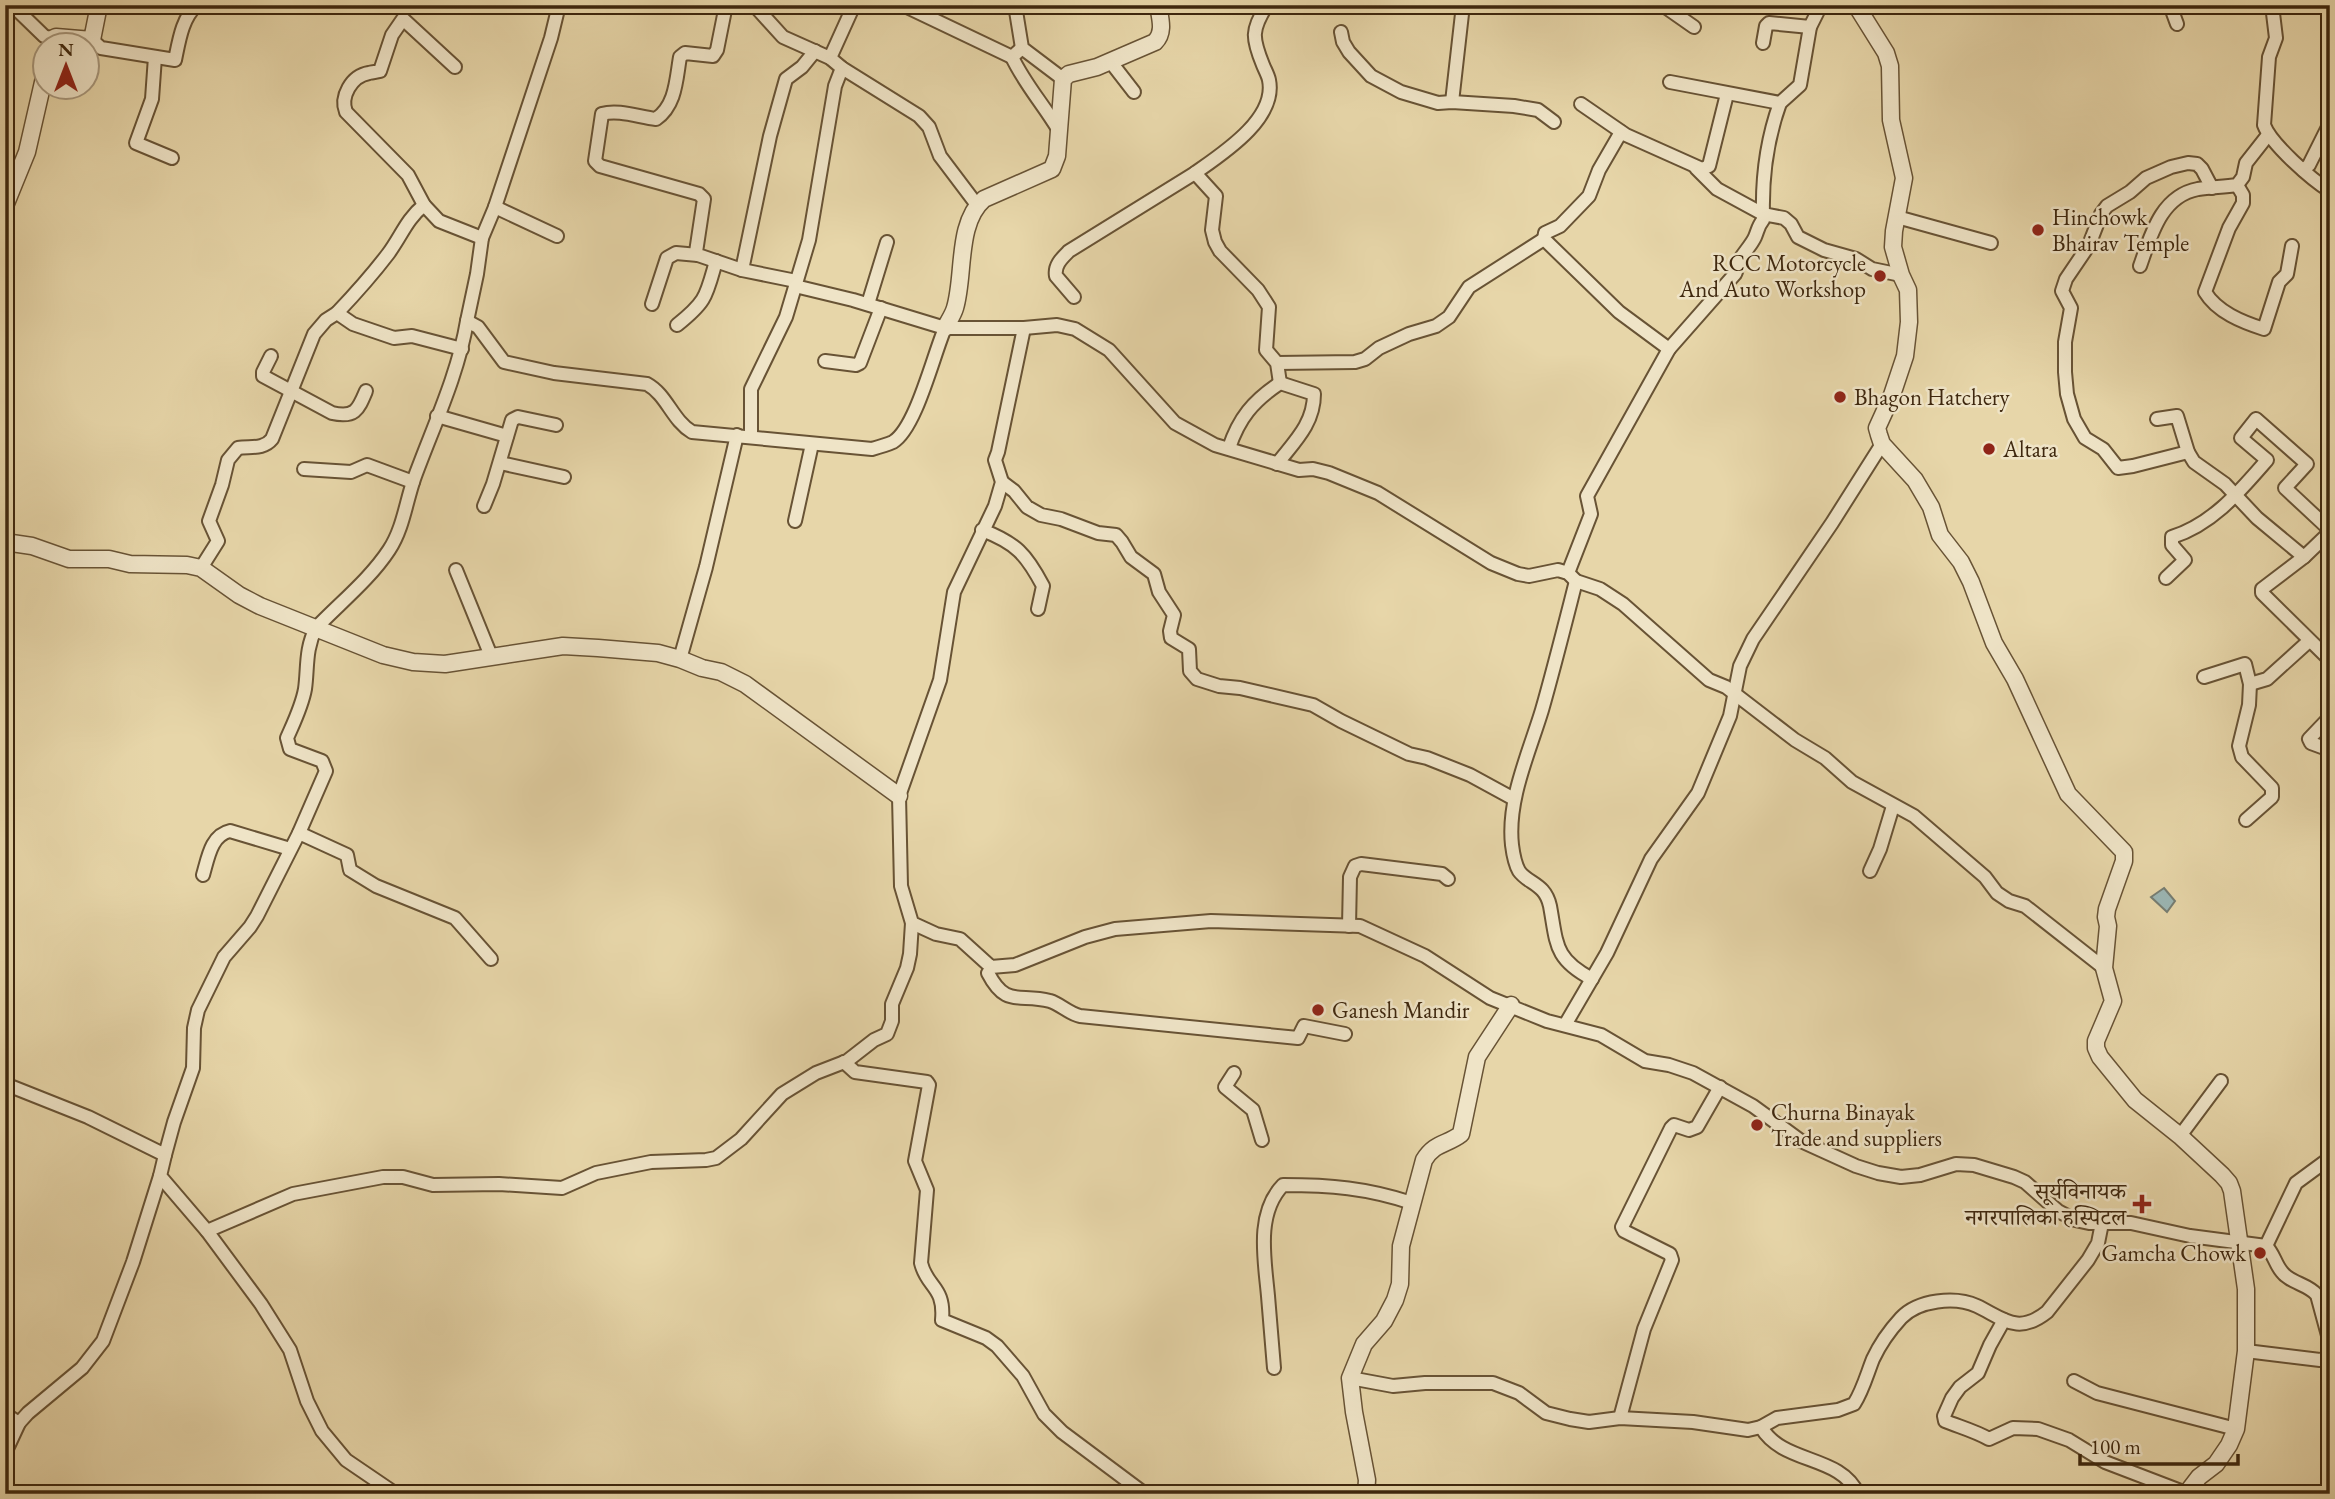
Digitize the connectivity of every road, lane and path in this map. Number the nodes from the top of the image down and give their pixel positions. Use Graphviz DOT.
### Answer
graph roads {
  1 [pos="12,5"];
  2 [pos="99,5"];
  3 [pos="197,5"];
  4 [pos="559,5"];
  5 [pos="726,5"];
  6 [pos="754,5"];
  7 [pos="854,5"];
  8 [pos="903,5"];
  9 [pos="1015,5"];
  10 [pos="1158,5"];
  11 [pos="1267,5"];
  12 [pos="1462,5"];
  13 [pos="1821,5"];
  14 [pos="1856,5"];
  15 [pos="2169,5"];
  16 [pos="2272,5"];
  17 [pos="1660,6"];
  18 [pos="2177,24"];
  19 [pos="1694,27"];
  20 [pos="1810,27"];
  21 [pos="40,32"];
  22 [pos="94,32"];
  23 [pos="1340,33"];
  24 [pos="1763,43"];
  25 [pos="102,48"];
  26 [pos="1023,48"];
  27 [pos="815,51"];
  28 [pos="155,57"];
  29 [pos="1012,57"];
  30 [pos="830,58"];
  31 [pos="1111,61"];
  32 [pos="455,66"];
  33 [pos="842,68"];
  34 [pos="1063,79"];
  35 [pos="1670,82"];
  36 [pos="1134,92"];
  37 [pos="1727,94"];
  38 [pos="38,102"];
  39 [pos="1452,102"];
  40 [pos="1780,103"];
  41 [pos="1581,104"];
  42 [pos="1554,122"];
  43 [pos="2330,123"];
  44 [pos="1058,130"];
  45 [pos="1621,132"];
  46 [pos="2268,135"];
  47 [pos="172,158"];
  48 [pos="1696,168"];
  49 [pos="2303,170"];
  50 [pos="1195,173"];
  51 [pos="2237,185"];
  52 [pos="2212,188"];
  53 [pos="2330,191"];
  54 [pos="424,205"];
  55 [pos="977,205"];
  56 [pos="5,206"];
  57 [pos="495,207"];
  58 [pos="1763,214"];
  59 [pos="1897,217"];
  60 [pos="557,236"];
  61 [pos="482,238"];
  62 [pos="1544,239"];
  63 [pos="887,242"];
  64 [pos="1991,243"];
  65 [pos="2292,246"];
  66 [pos="698,255"];
  67 [pos="716,261"];
  68 [pos="2140,266"];
  69 [pos="741,270"];
  70 [pos="1901,275"];
  71 [pos="796,284"];
  72 [pos="1074,298"];
  73 [pos="652,304"];
  74 [pos="875,306"];
  75 [pos="337,313"];
  76 [pos="467,321"];
  77 [pos="677,325"];
  78 [pos="945,328"];
  79 [pos="1024,328"];
  80 [pos="462,349"];
  81 [pos="1669,349"];
  82 [pos="271,356"];
  83 [pos="825,360"];
  84 [pos="1277,363"];
  85 [pos="1280,383"];
  86 [pos="291,391"];
  87 [pos="366,391"];
  88 [pos="438,416"];
  89 [pos="2157,419"];
  90 [pos="556,425"];
  91 [pos="737,435"];
  92 [pos="507,436"];
  93 [pos="751,436"];
  94 [pos="1882,443"];
  95 [pos="811,444"];
  96 [pos="1229,448"];
  97 [pos="2188,452"];
  98 [pos="500,463"];
  99 [pos="1277,464"];
  100 [pos="304,469"];
  101 [pos="564,477"];
  102 [pos="413,482"];
  103 [pos="1002,482"];
  104 [pos="2235,496"];
  105 [pos="484,506"];
  106 [pos="795,521"];
  107 [pos="982,530"];
  108 [pos="2330,531"];
  109 [pos="5,542"];
  110 [pos="2304,556"];
  111 [pos="201,568"];
  112 [pos="456,570"];
  113 [pos="1572,577"];
  114 [pos="2166,578"];
  115 [pos="1038,609"];
  116 [pos="316,628"];
  117 [pos="2309,640"];
  118 [pos="491,656"];
  119 [pos="680,659"];
  120 [pos="2330,660"];
  121 [pos="2204,677"];
  122 [pos="2250,684"];
  123 [pos="1733,694"];
  124 [pos="2330,716"];
  125 [pos="2330,750"];
  126 [pos="899,796"];
  127 [pos="1514,799"];
  128 [pos="1893,806"];
  129 [pos="2246,820"];
  130 [pos="299,833"];
  131 [pos="290,849"];
  132 [pos="1870,871"];
  133 [pos="203,875"];
  134 [pos="1448,879"];
  135 [pos="912,923"];
  136 [pos="1349,926"];
  137 [pos="491,959"];
  138 [pos="2104,968"];
  139 [pos="988,973"];
  140 [pos="1592,979"];
  141 [pos="1511,1005"];
  142 [pos="1564,1025"];
  143 [pos="1345,1034"];
  144 [pos="844,1062"];
  145 [pos="1234,1073"];
  146 [pos="2221,1081"];
  147 [pos="5,1084"];
  148 [pos="1720,1087"];
  149 [pos="2180,1136"];
  150 [pos="1262,1140"];
  151 [pos="165,1155"];
  152 [pos="2330,1158"];
  153 [pos="160,1176"];
  154 [pos="1412,1203"];
  155 [pos="2102,1223"];
  156 [pos="207,1231"];
  157 [pos="2239,1241"];
  158 [pos="2266,1246"];
  159 [pos="2004,1321"];
  160 [pos="2330,1343"];
  161 [pos="2246,1350"];
  162 [pos="2330,1358"];
  163 [pos="1274,1368"];
  164 [pos="1350,1378"];
  165 [pos="2074,1381"];
  166 [pos="5,1413"];
  167 [pos="1620,1418"];
  168 [pos="19,1423"];
  169 [pos="1761,1427"];
  170 [pos="2236,1429"];
  171 [pos="5,1453"];
  172 [pos="2186,1493"];
  173 [pos="396,1494"];
  174 [pos="1145,1494"];
  175 [pos="1366,1494"];
  176 [pos="1858,1494"];
  1 -- 21 [label="street"];
  2 -- 22 [label="street"];
  3 -- 28 [label="street"];
  4 -- 57 [label="street"];
  5 -- 66 [label="street"];
  6 -- 27 [label="street"];
  7 -- 30 [label="street"];
  8 -- 29 [label="street"];
  9 -- 26 [label="street"];
  10 -- 31 [label="street"];
  11 -- 50 [label="street"];
  12 -- 39 [label="street"];
  13 -- 20 [label="street"];
  14 -- 59 [label="street"];
  15 -- 18 [label="street"];
  16 -- 46 [label="street"];
  17 -- 19 [label="street"];
  20 -- 24 [label="street"];
  20 -- 40 [label="street"];
  23 -- 39 [label="street"];
  25 -- 28 [label="street"];
  26 -- 29 [label="street"];
  26 -- 34 [label="street"];
  27 -- 30 [label="street"];
  27 -- 69 [label="street"];
  28 -- 47 [label="street"];
  29 -- 44 [label="street"];
  30 -- 33 [label="street"];
  31 -- 34 [label="street"];
  31 -- 36 [label="street"];
  32 -- 54 [label="street"];
  33 -- 55 [label="street"];
  33 -- 71 [label="street"];
  34 -- 44 [label="street"];
  35 -- 37 [label="street"];
  37 -- 40 [label="street"];
  37 -- 48 [label="street"];
  38 -- 56 [label="street"];
  39 -- 42 [label="street"];
  40 -- 58 [label="street"];
  41 -- 45 [label="street"];
  43 -- 49 [label="street"];
  44 -- 55 [label="street"];
  45 -- 48 [label="street"];
  45 -- 62 [label="street"];
  46 -- 49 [label="street"];
  46 -- 51 [label="street"];
  48 -- 58 [label="street"];
  49 -- 53 [label="street"];
  50 -- 72 [label="street"];
  50 -- 84 [label="street"];
  51 -- 52 [label="street"];
  51 -- 65 [label="street"];
  52 -- 68 [label="street"];
  52 -- 97 [label="street"];
  54 -- 61 [label="street"];
  54 -- 75 [label="street"];
  55 -- 78 [label="street"];
  57 -- 60 [label="street"];
  57 -- 61 [label="street"];
  58 -- 70 [label="street"];
  58 -- 81 [label="street"];
  59 -- 64 [label="street"];
  59 -- 70 [label="street"];
  61 -- 76 [label="street"];
  62 -- 81 [label="street"];
  62 -- 84 [label="street"];
  63 -- 74 [label="street"];
  66 -- 67 [label="street"];
  66 -- 73 [label="street"];
  67 -- 69 [label="street"];
  67 -- 77 [label="street"];
  69 -- 71 [label="street"];
  70 -- 94 [label="street"];
  71 -- 74 [label="street"];
  71 -- 93 [label="street"];
  74 -- 78 [label="street"];
  74 -- 83 [label="street"];
  75 -- 80 [label="street"];
  75 -- 86 [label="street"];
  76 -- 80 [label="street"];
  76 -- 91 [label="street"];
  78 -- 79 [label="street"];
  78 -- 95 [label="street"];
  79 -- 96 [label="street"];
  79 -- 103 [label="street"];
  80 -- 88 [label="street"];
  81 -- 113 [label="street"];
  82 -- 86 [label="street"];
  84 -- 85 [label="street"];
  85 -- 96 [label="street"];
  85 -- 99 [label="street"];
  86 -- 87 [label="street"];
  86 -- 111 [label="street"];
  88 -- 92 [label="street"];
  88 -- 102 [label="street"];
  89 -- 97 [label="street"];
  90 -- 92 [label="street"];
  91 -- 93 [label="street"];
  91 -- 119 [label="street"];
  92 -- 98 [label="street"];
  93 -- 95 [label="street"];
  94 -- 123 [label="street"];
  94 -- 138 [label="street"];
  95 -- 106 [label="street"];
  96 -- 99 [label="street"];
  97 -- 104 [label="street"];
  98 -- 101 [label="street"];
  98 -- 105 [label="street"];
  99 -- 113 [label="street"];
  100 -- 102 [label="street"];
  102 -- 116 [label="street"];
  103 -- 107 [label="street"];
  103 -- 127 [label="street"];
  104 -- 108 [label="street"];
  104 -- 110 [label="street"];
  104 -- 114 [label="street"];
  107 -- 115 [label="street"];
  107 -- 126 [label="street"];
  108 -- 110 [label="street"];
  109 -- 111 [label="street"];
  110 -- 117 [label="street"];
  111 -- 116 [label="street"];
  112 -- 118 [label="street"];
  113 -- 123 [label="street"];
  113 -- 127 [label="street"];
  116 -- 118 [label="street"];
  116 -- 130 [label="street"];
  117 -- 120 [label="street"];
  117 -- 122 [label="street"];
  118 -- 119 [label="street"];
  119 -- 126 [label="street"];
  121 -- 122 [label="street"];
  122 -- 129 [label="street"];
  123 -- 128 [label="street"];
  123 -- 140 [label="street"];
  124 -- 125 [label="street"];
  126 -- 135 [label="street"];
  127 -- 140 [label="street"];
  128 -- 132 [label="street"];
  128 -- 138 [label="street"];
  130 -- 131 [label="street"];
  130 -- 137 [label="street"];
  131 -- 133 [label="street"];
  131 -- 151 [label="street"];
  134 -- 136 [label="street"];
  135 -- 136 [label="street"];
  135 -- 144 [label="street"];
  136 -- 141 [label="street"];
  138 -- 149 [label="street"];
  139 -- 143 [label="street"];
  140 -- 142 [label="street"];
  141 -- 142 [label="street"];
  141 -- 154 [label="street"];
  142 -- 148 [label="street"];
  144 -- 156 [label="street"];
  144 -- 174 [label="street"];
  145 -- 150 [label="street"];
  146 -- 149 [label="street"];
  147 -- 151 [label="street"];
  148 -- 155 [label="street"];
  148 -- 167 [label="street"];
  149 -- 157 [label="street"];
  151 -- 153 [label="street"];
  152 -- 158 [label="street"];
  153 -- 156 [label="street"];
  153 -- 168 [label="street"];
  154 -- 163 [label="street"];
  154 -- 164 [label="street"];
  155 -- 157 [label="street"];
  155 -- 159 [label="street"];
  156 -- 173 [label="street"];
  157 -- 158 [label="street"];
  157 -- 161 [label="street"];
  158 -- 160 [label="street"];
  159 -- 169 [label="street"];
  159 -- 172 [label="street"];
  161 -- 162 [label="street"];
  161 -- 170 [label="street"];
  164 -- 167 [label="street"];
  164 -- 175 [label="street"];
  165 -- 170 [label="street"];
  166 -- 168 [label="street"];
  167 -- 169 [label="street"];
  168 -- 171 [label="street"];
  169 -- 176 [label="street"];
  170 -- 172 [label="street"];
}
